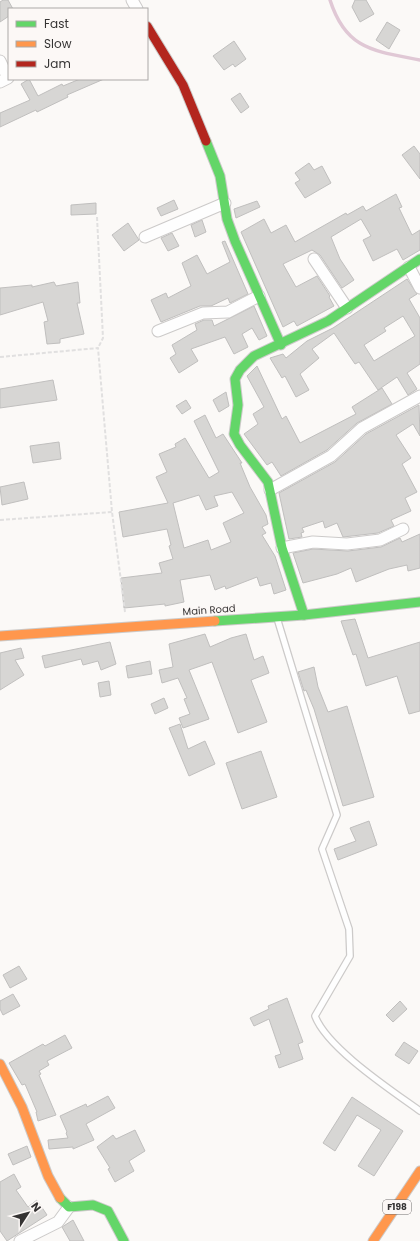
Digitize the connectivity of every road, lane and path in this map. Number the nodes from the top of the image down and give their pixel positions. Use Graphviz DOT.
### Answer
graph roads {
  1 [pos="148,28"];
  2 [pos="0,61"];
  3 [pos="0,82"];
  4 [pos="225,203"];
  5 [pos="97,217"];
  6 [pos="145,237"];
  7 [pos="314,259"];
  8 [pos="420,259"];
  9 [pos="409,267"];
  10 [pos="420,288"];
  11 [pos="259,296"];
  12 [pos="347,308"];
  13 [pos="158,331"];
  14 [pos="281,345"];
  15 [pos="98,348"];
  16 [pos="0,357"];
  17 [pos="420,396"];
  18 [pos="270,490"];
  19 [pos="112,512"];
  20 [pos="0,520"];
  21 [pos="403,530"];
  22 [pos="282,548"];
  23 [pos="420,602"];
  24 [pos="304,615"];
  25 [pos="276,616"];
  26 [pos="127,626"];
  27 [pos="0,636"];
  28 [pos="0,1064"];
  29 [pos="420,1111"];
  30 [pos="420,1171"];
  31 [pos="68,1207"];
  32 [pos="20,1241"];
  33 [pos="124,1241"];
  34 [pos="373,1241"];
  1 -- 4 [label="street"];
  2 -- 3 [label="street"];
  4 -- 6 [label="street"];
  4 -- 11 [label="street"];
  5 -- 15 [label="path"];
  7 -- 12 [label="street"];
  8 -- 9 [label="street"];
  9 -- 10 [label="street"];
  9 -- 12 [label="street"];
  11 -- 13 [label="street"];
  11 -- 14 [label="street"];
  12 -- 14 [label="street"];
  14 -- 18 [label="street"];
  15 -- 16 [label="path"];
  15 -- 19 [label="path"];
  17 -- 18 [label="street"];
  18 -- 22 [label="street"];
  19 -- 20 [label="path"];
  19 -- 26 [label="path"];
  21 -- 22 [label="street"];
  22 -- 24 [label="street"];
  23 -- 24 [label="street, Main Road"];
  24 -- 25 [label="street, Main Road"];
  25 -- 26 [label="street, Main Road"];
  25 -- 29 [label="lane"];
  26 -- 27 [label="street, Main Road"];
  28 -- 31 [label="street"];
  30 -- 34 [label="street, F198"];
  31 -- 32 [label="street"];
  31 -- 33 [label="street"];
}
